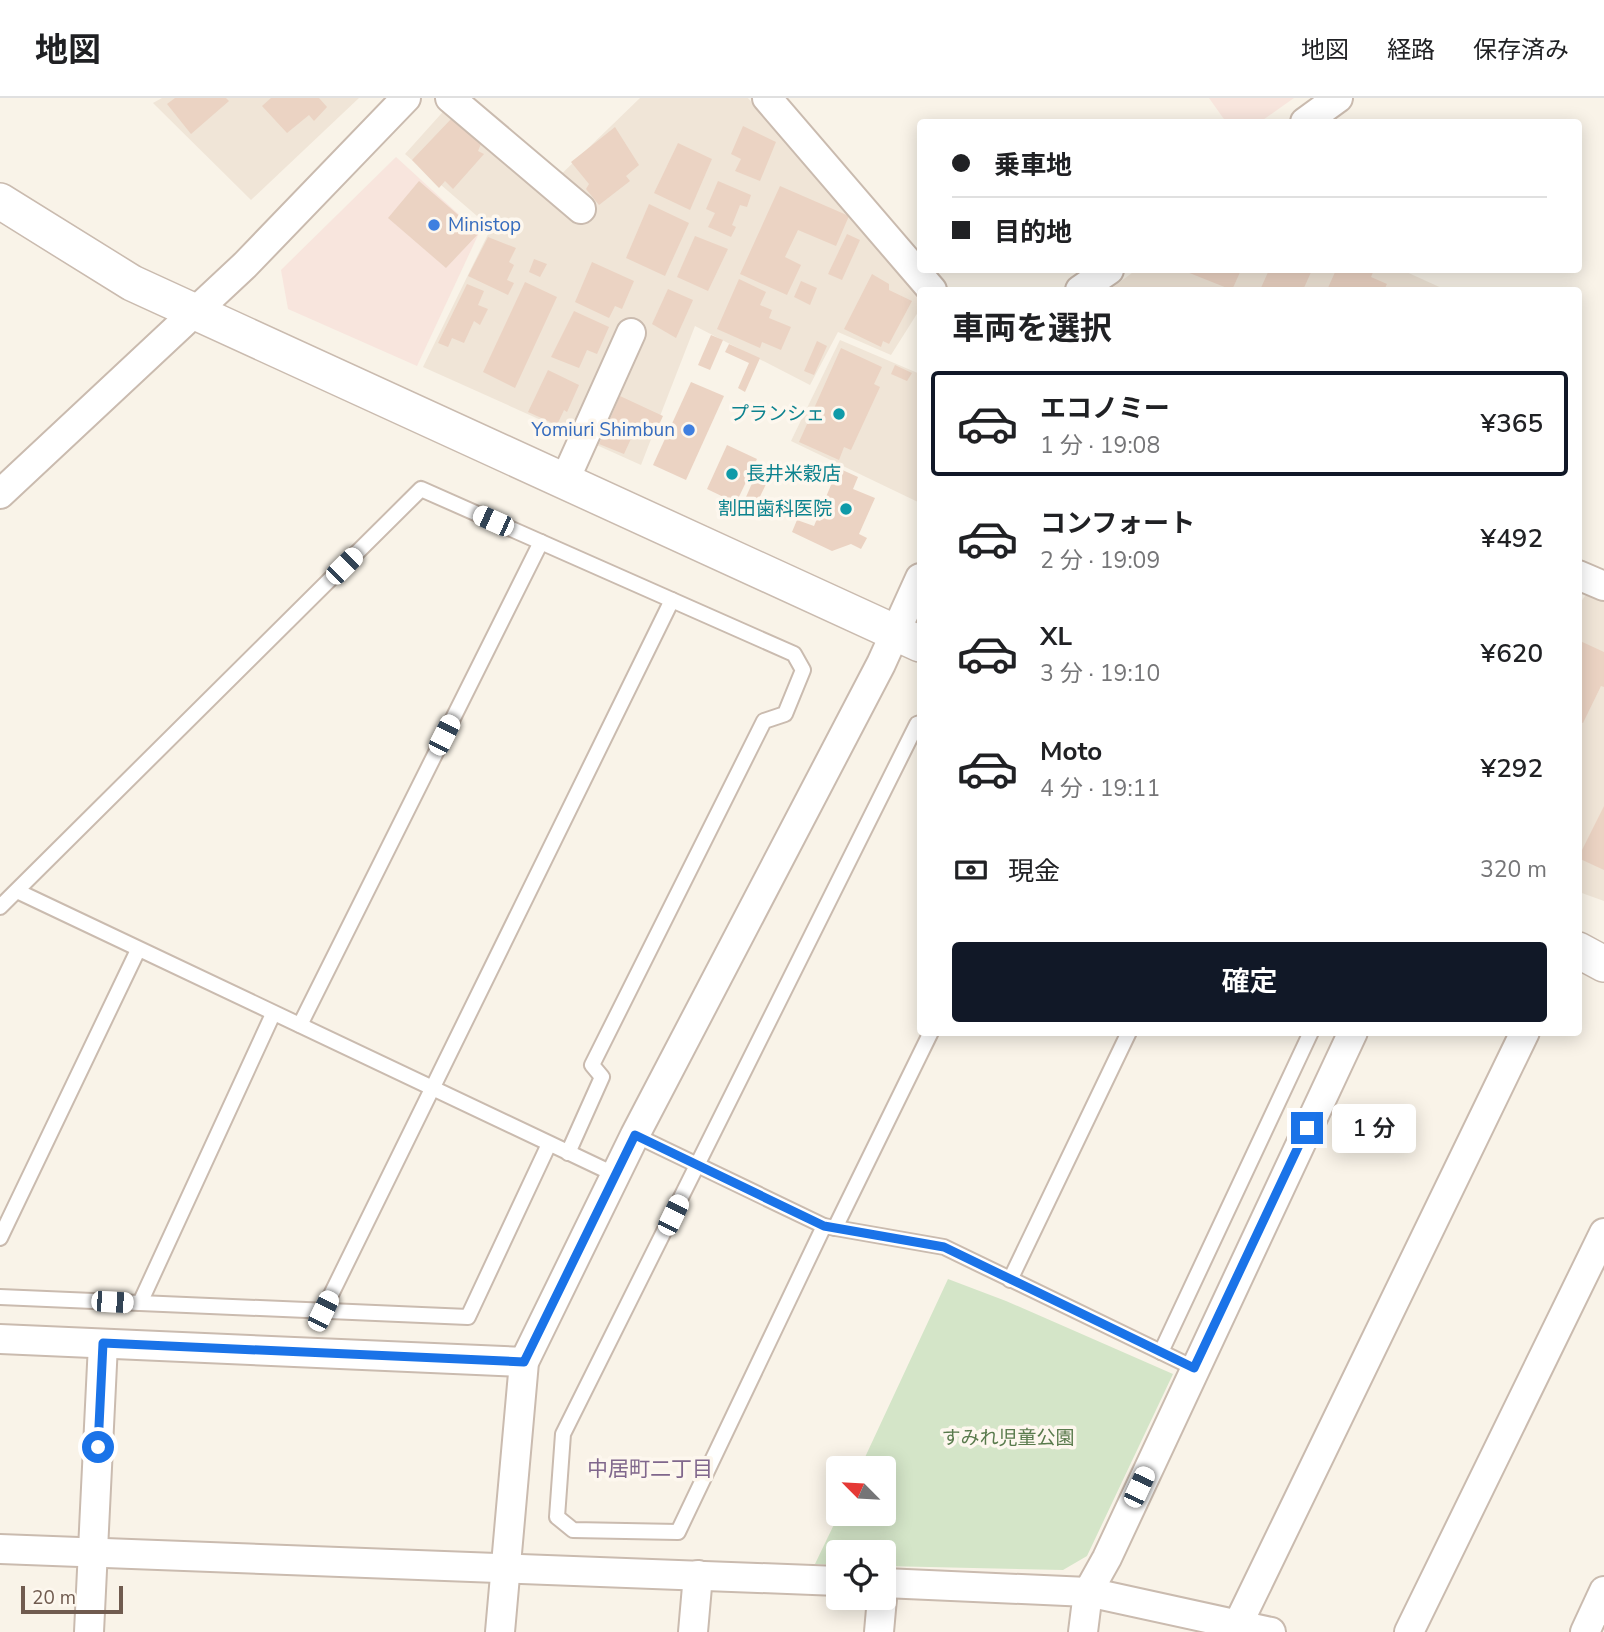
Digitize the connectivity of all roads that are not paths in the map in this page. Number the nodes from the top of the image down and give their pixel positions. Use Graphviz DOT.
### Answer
graph roads {
  1 [pos="406,98"];
  2 [pos="450,98"];
  3 [pos="767,98"];
  4 [pos="1338,98"];
  5 [pos="1309,119"];
  6 [pos="0,201"];
  7 [pos="581,209"];
  8 [pos="917,273"];
  9 [pos="917,273"];
  10 [pos="1104,273"];
  11 [pos="929,287"];
  12 [pos="1084,287"];
  13 [pos="197,310"];
  14 [pos="631,333"];
  15 [pos="564,482"];
  16 [pos="0,494"];
  17 [pos="541,542"];
  18 [pos="1582,577"];
  19 [pos="1604,586"];
  20 [pos="917,594"];
  21 [pos="672,600"];
  22 [pos="909,638"];
  23 [pos="917,724"];
  24 [pos="16,891"];
  25 [pos="0,907"];
  26 [pos="138,950"];
  27 [pos="1582,952"];
  28 [pos="1604,964"];
  29 [pos="273,1014"];
  30 [pos="300,1025"];
  31 [pos="929,1036"];
  32 [pos="1127,1036"];
  33 [pos="1309,1036"];
  34 [pos="1351,1036"];
  35 [pos="1522,1036"];
  36 [pos="431,1087"];
  37 [pos="635,1135"];
  38 [pos="549,1144"];
  39 [pos="568,1153"];
  40 [pos="697,1166"];
  41 [pos="616,1175"];
  42 [pos="830,1227"];
  43 [pos="1604,1233"];
  44 [pos="0,1238"];
  45 [pos="1010,1280"];
  46 [pos="0,1297"];
  47 [pos="140,1303"];
  48 [pos="323,1311"];
  49 [pos="0,1339"];
  50 [pos="103,1343"];
  51 [pos="1161,1352"];
  52 [pos="524,1362"];
  53 [pos="1194,1368"];
  54 [pos="0,1549"];
  55 [pos="93,1551"];
  56 [pos="506,1568"];
  57 [pos="698,1575"];
  58 [pos="826,1580"];
  59 [pos="896,1584"];
  60 [pos="1604,1591"];
  61 [pos="1088,1592"];
  62 [pos="881,1610"];
  63 [pos="1238,1624"];
  64 [pos="89,1632"];
  65 [pos="500,1632"];
  66 [pos="693,1632"];
  67 [pos="879,1632"];
  68 [pos="1083,1632"];
  69 [pos="1271,1632"];
  70 [pos="1409,1632"];
  71 [pos="1585,1632"];
  1 -- 13 [label="street"];
  2 -- 7 [label="street"];
  3 -- 8 [label="street"];
  4 -- 5 [label="street"];
  6 -- 13 [label="street"];
  9 -- 11 [label="street"];
  10 -- 12 [label="street"];
  13 -- 15 [label="street"];
  13 -- 16 [label="street"];
  14 -- 15 [label="street"];
  15 -- 22 [label="street"];
  17 -- 21 [label="lane"];
  17 -- 24 [label="lane"];
  17 -- 30 [label="lane"];
  18 -- 19 [label="street"];
  20 -- 22 [label="street"];
  21 -- 36 [label="lane"];
  21 -- 39 [label="lane"];
  22 -- 37 [label="street"];
  23 -- 40 [label="lane"];
  24 -- 25 [label="lane"];
  24 -- 26 [label="lane"];
  26 -- 29 [label="lane"];
  26 -- 44 [label="lane"];
  27 -- 28 [label="street"];
  29 -- 30 [label="lane"];
  29 -- 47 [label="lane"];
  30 -- 36 [label="lane"];
  31 -- 42 [label="lane"];
  32 -- 45 [label="lane"];
  33 -- 51 [label="lane"];
  34 -- 53 [label="street"];
  35 -- 63 [label="street"];
  36 -- 38 [label="lane"];
  36 -- 48 [label="lane"];
  37 -- 40 [label="lane"];
  37 -- 41 [label="street"];
  38 -- 39 [label="lane"];
  38 -- 48 [label="lane"];
  39 -- 41 [label="lane"];
  40 -- 42 [label="lane"];
  40 -- 42 [label="lane"];
  41 -- 52 [label="street"];
  42 -- 45 [label="lane"];
  43 -- 70 [label="street"];
  45 -- 51 [label="lane"];
  46 -- 47 [label="lane"];
  47 -- 48 [label="lane"];
  49 -- 50 [label="street"];
  50 -- 52 [label="street"];
  50 -- 55 [label="street"];
  51 -- 53 [label="lane"];
  52 -- 56 [label="street"];
  53 -- 61 [label="street"];
  54 -- 55 [label="street"];
  55 -- 56 [label="street"];
  55 -- 64 [label="street"];
  56 -- 57 [label="street"];
  56 -- 65 [label="street"];
  57 -- 58 [label="street"];
  57 -- 66 [label="street"];
  59 -- 61 [label="street"];
  60 -- 71 [label="street"];
  61 -- 63 [label="street"];
  61 -- 68 [label="street"];
  62 -- 67 [label="street"];
  63 -- 69 [label="street"];
}
